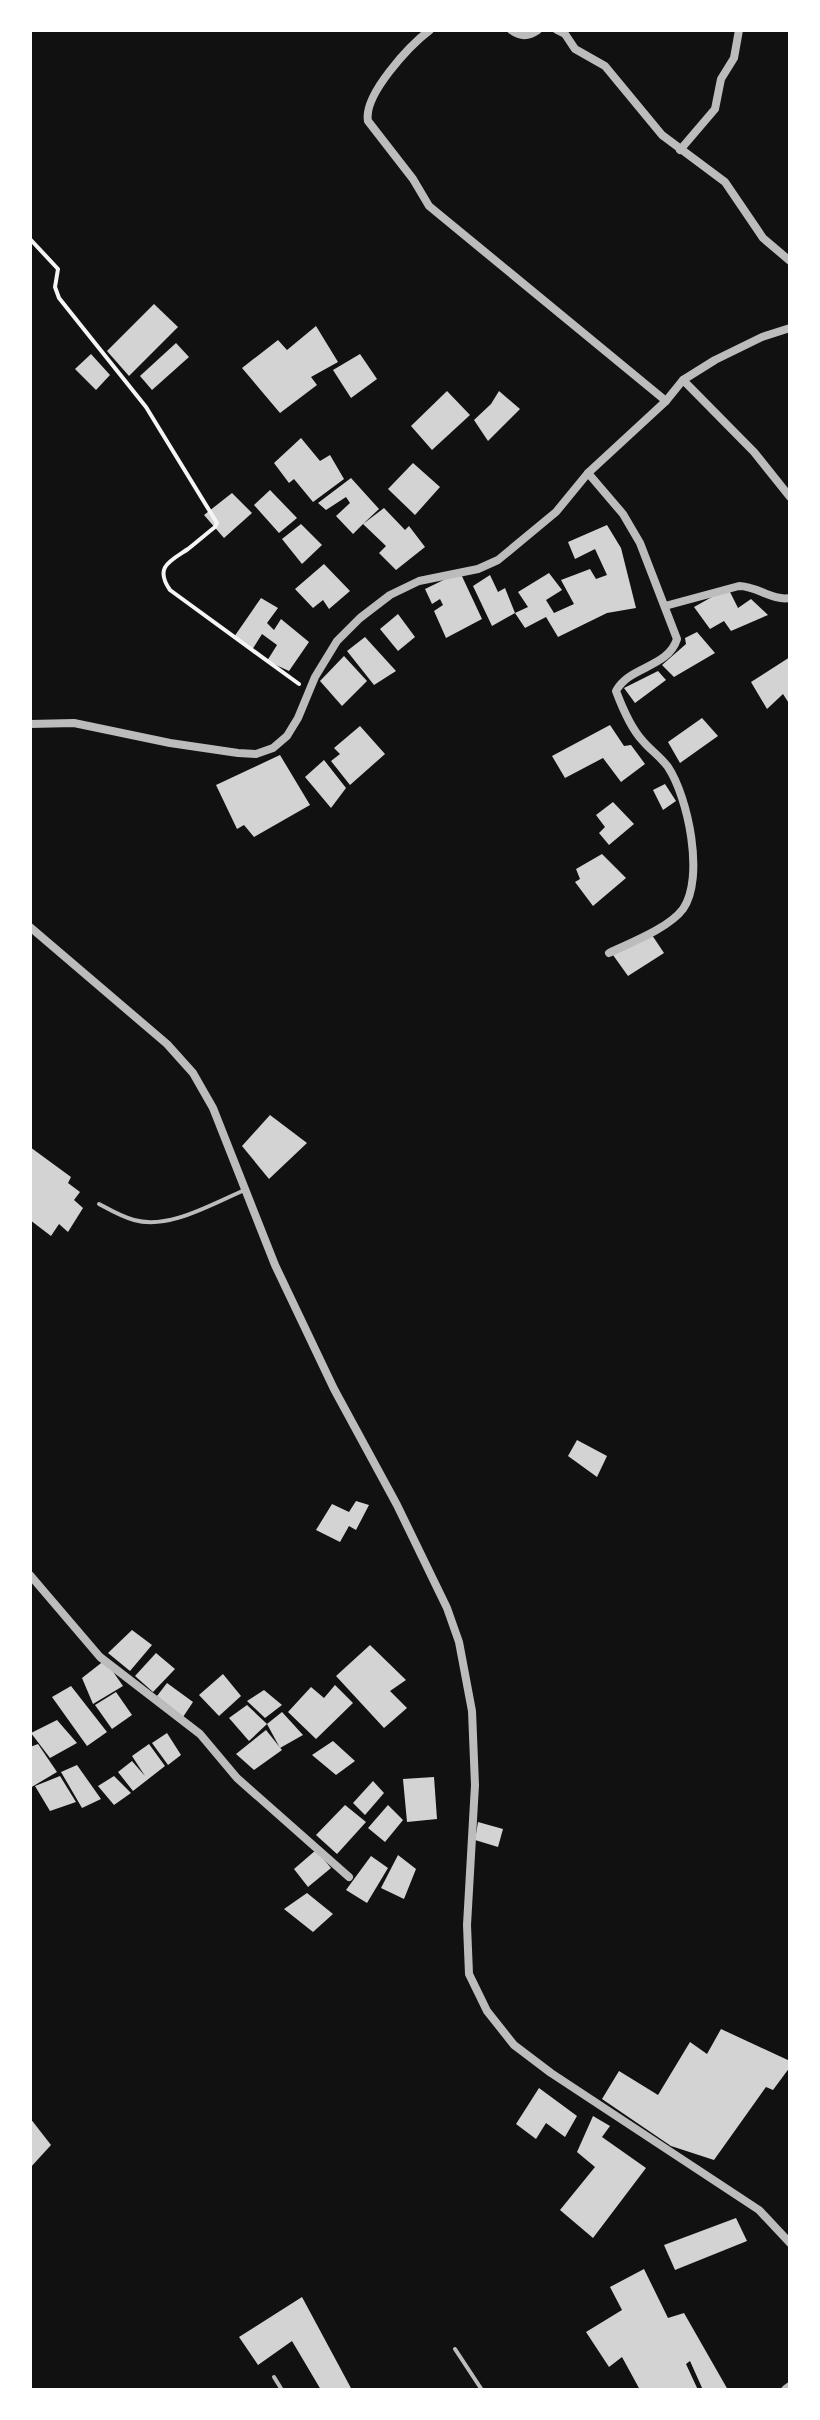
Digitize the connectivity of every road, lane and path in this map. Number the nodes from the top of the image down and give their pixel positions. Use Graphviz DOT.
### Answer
graph roads {
  1 [pos="430,30"];
  2 [pos="511,30"];
  3 [pos="538,30"];
  4 [pos="557,30"];
  5 [pos="739,30"];
  6 [pos="680,150"];
  7 [pos="30,239"];
  8 [pos="790,261"];
  9 [pos="790,328"];
  10 [pos="683,380"];
  11 [pos="666,401"];
  12 [pos="588,473"];
  13 [pos="790,497"];
  14 [pos="790,598"];
  15 [pos="665,606"];
  16 [pos="309,691"];
  17 [pos="30,724"];
  18 [pos="30,927"];
  19 [pos="609,953"];
  20 [pos="245,1190"];
  21 [pos="99,1204"];
  22 [pos="30,1575"];
  23 [pos="349,1877"];
  24 [pos="790,2243"];
  25 [pos="455,2349"];
  26 [pos="274,2377"];
  27 [pos="282,2390"];
  28 [pos="482,2390"];
  1 -- 11 [label="street"];
  2 -- 3 [label="street"];
  4 -- 6 [label="street"];
  5 -- 6 [label="street"];
  6 -- 8 [label="street"];
  7 -- 16 [label="path"];
  9 -- 10 [label="street"];
  10 -- 11 [label="street"];
  10 -- 13 [label="street"];
  11 -- 12 [label="street"];
  12 -- 15 [label="street"];
  12 -- 16 [label="street"];
  14 -- 15 [label="street"];
  15 -- 19 [label="street"];
  16 -- 17 [label="street"];
  18 -- 20 [label="street"];
  20 -- 21 [label="lane"];
  20 -- 24 [label="street"];
  22 -- 23 [label="street"];
  25 -- 28 [label="lane"];
  26 -- 27 [label="lane"];
}
